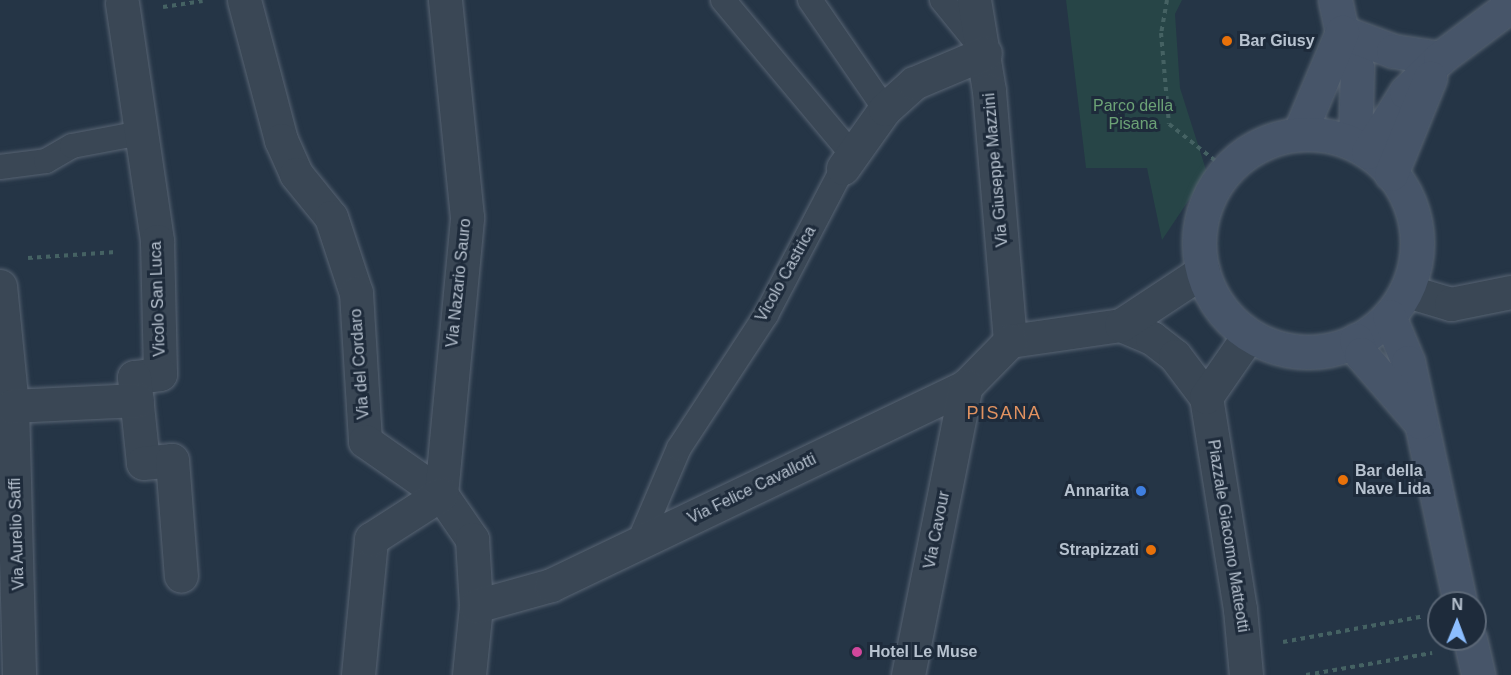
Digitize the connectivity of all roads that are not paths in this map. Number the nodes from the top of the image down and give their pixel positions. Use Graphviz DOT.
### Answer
graph roads {
  1 [pos="244,0"];
  2 [pos="445,0"];
  3 [pos="723,0"];
  4 [pos="810,0"];
  5 [pos="942,0"];
  6 [pos="974,0"];
  7 [pos="1335,0"];
  8 [pos="122,3"];
  9 [pos="1511,5"];
  10 [pos="1342,32"];
  11 [pos="985,53"];
  12 [pos="1440,58"];
  13 [pos="885,109"];
  14 [pos="141,133"];
  15 [pos="1299,134"];
  16 [pos="1361,148"];
  17 [pos="847,161"];
  18 [pos="0,167"];
  19 [pos="1391,174"];
  20 [pos="1203,271"];
  21 [pos="0,286"];
  22 [pos="1511,292"];
  23 [pos="1398,303"];
  24 [pos="1121,325"];
  25 [pos="1249,335"];
  26 [pos="1356,340"];
  27 [pos="1010,341"];
  28 [pos="966,386"];
  29 [pos="1206,397"];
  30 [pos="137,400"];
  31 [pos="12,406"];
  32 [pos="1422,423"];
  33 [pos="441,494"];
  34 [pos="638,544"];
  35 [pos="181,576"];
  36 [pos="1457,591"];
  37 [pos="476,606"];
  38 [pos="12,656"];
  39 [pos="1245,662"];
  40 [pos="358,675"];
  41 [pos="469,675"];
  42 [pos="908,675"];
  1 -- 33 [label="street, Via del Cordaro"];
  2 -- 33 [label="street, Via Nazario Sauro"];
  3 -- 17 [label="lane"];
  4 -- 13 [label="lane"];
  5 -- 11 [label="lane"];
  6 -- 11 [label="street, Via Giuseppe Mazzini"];
  7 -- 10 [label="main road"];
  8 -- 14 [label="street, Vicolo San Luca"];
  9 -- 12 [label="main road"];
  10 -- 12 [label="main road"];
  10 -- 15 [label="main road"];
  10 -- 16 [label="main road"];
  11 -- 13 [label="street, Vicolo Castrica"];
  11 -- 27 [label="street, Via Giuseppe Mazzini"];
  12 -- 16 [label="main road"];
  12 -- 19 [label="main road"];
  13 -- 17 [label="street, Vicolo Castrica"];
  14 -- 18 [label="lane"];
  14 -- 30 [label="street, Vicolo San Luca"];
  15 -- 16 [label="main road"];
  15 -- 20 [label="main road"];
  16 -- 19 [label="main road"];
  17 -- 34 [label="lane, Vicolo Castrica"];
  19 -- 23 [label="main road"];
  20 -- 24 [label="street"];
  20 -- 25 [label="main road"];
  21 -- 31 [label="street, Via Aurelio Saffi"];
  22 -- 23 [label="street"];
  23 -- 26 [label="main road"];
  23 -- 32 [label="main road"];
  24 -- 27 [label="street"];
  24 -- 29 [label="street, Piazzale Giacomo Matteotti"];
  25 -- 26 [label="main road"];
  25 -- 29 [label="street"];
  26 -- 32 [label="main road"];
  27 -- 28 [label="street, Via Felice Cavallotti"];
  28 -- 34 [label="street, Via Felice Cavallotti"];
  28 -- 42 [label="street, Via Cavour"];
  29 -- 39 [label="street, Piazzale Giacomo Matteotti"];
  30 -- 31 [label="street"];
  30 -- 35 [label="street, Vicolo San Luca"];
  31 -- 38 [label="street, Via Aurelio Saffi"];
  32 -- 36 [label="main road"];
  33 -- 37 [label="street"];
  33 -- 40 [label="street"];
  34 -- 37 [label="street, Via Felice Cavallotti"];
  37 -- 41 [label="street"];
}
